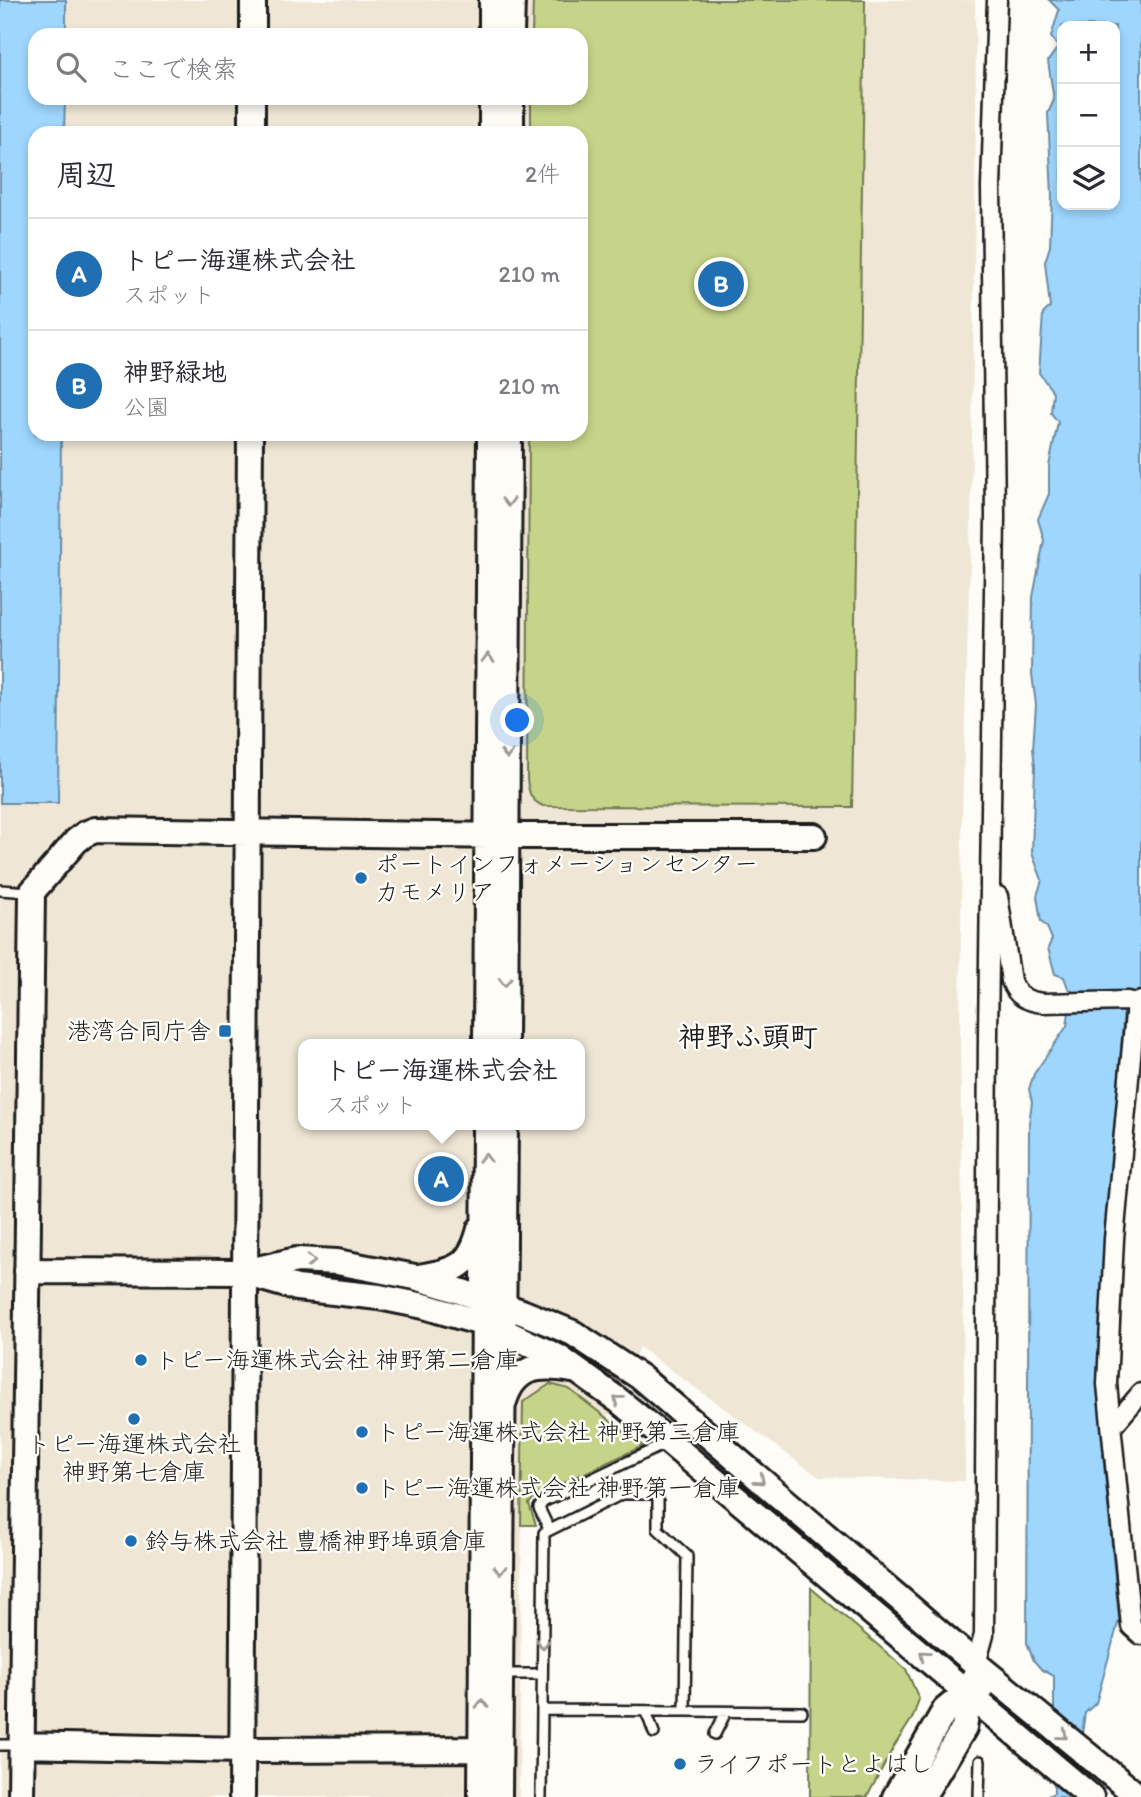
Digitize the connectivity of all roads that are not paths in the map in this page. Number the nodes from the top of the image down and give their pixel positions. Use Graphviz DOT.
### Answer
graph roads {
  1 [pos="253,0"];
  2 [pos="492,0"];
  3 [pos="512,0"];
  4 [pos="997,0"];
  5 [pos="253,28"];
  6 [pos="492,28"];
  7 [pos="511,28"];
  8 [pos="252,105"];
  9 [pos="492,105"];
  10 [pos="511,105"];
  11 [pos="252,126"];
  12 [pos="492,126"];
  13 [pos="511,126"];
  14 [pos="250,441"];
  15 [pos="490,441"];
  16 [pos="509,441"];
  17 [pos="247,832"];
  18 [pos="497,835"];
  19 [pos="814,836"];
  20 [pos="990,856"];
  21 [pos="0,890"];
  22 [pos="32,892"];
  23 [pos="1135,1002"];
  24 [pos="486,1039"];
  25 [pos="505,1039"];
  26 [pos="486,1130"];
  27 [pos="504,1130"];
  28 [pos="494,1212"];
  29 [pos="27,1271"];
  30 [pos="244,1272"];
  31 [pos="415,1278"];
  32 [pos="424,1306"];
  33 [pos="494,1315"];
  34 [pos="573,1333"];
  35 [pos="580,1371"];
  36 [pos="1141,1394"];
  37 [pos="492,1415"];
  38 [pos="1112,1427"];
  39 [pos="670,1442"];
  40 [pos="550,1530"];
  41 [pos="940,1633"];
  42 [pos="1141,1635"];
  43 [pos="976,1664"];
  44 [pos="500,1674"];
  45 [pos="542,1674"];
  46 [pos="1010,1691"];
  47 [pos="970,1693"];
  48 [pos="542,1710"];
  49 [pos="646,1711"];
  50 [pos="685,1711"];
  51 [pos="726,1712"];
  52 [pos="802,1712"];
  53 [pos="1013,1732"];
  54 [pos="654,1733"];
  55 [pos="715,1734"];
  56 [pos="11,1745"];
  57 [pos="490,1749"];
  58 [pos="242,1750"];
  59 [pos="979,1761"];
  60 [pos="21,1797"];
  61 [pos="242,1797"];
  62 [pos="481,1797"];
  63 [pos="499,1797"];
  64 [pos="541,1797"];
  65 [pos="895,1797"];
  66 [pos="924,1797"];
  67 [pos="979,1797"];
  68 [pos="1091,1797"];
  69 [pos="1139,1797"];
  1 -- 5 [label="street"];
  2 -- 6 [label="street"];
  3 -- 7 [label="street"];
  4 -- 20 [label="street"];
  8 -- 11 [label="street"];
  9 -- 12 [label="street"];
  10 -- 13 [label="street"];
  14 -- 17 [label="street"];
  18 -- 15 [label="street, one-way"];
  16 -- 18 [label="street, one-way"];
  17 -- 18 [label="street"];
  17 -- 22 [label="street"];
  17 -- 30 [label="street"];
  18 -- 19 [label="street"];
  18 -- 24 [label="street"];
  18 -- 25 [label="street, one-way"];
  20 -- 23 [label="street"];
  20 -- 43 [label="street"];
  21 -- 22 [label="lane"];
  22 -- 29 [label="street"];
  23 -- 38 [label="street"];
  28 -- 26 [label="street, one-way"];
  27 -- 28 [label="street"];
  28 -- 31 [label="street"];
  28 -- 33 [label="street"];
  28 -- 34 [label="street"];
  29 -- 30 [label="street"];
  29 -- 56 [label="street"];
  30 -- 31 [label="street, one-way"];
  30 -- 32 [label="street"];
  30 -- 58 [label="street"];
  31 -- 33 [label="street"];
  32 -- 33 [label="street"];
  32 -- 37 [label="street"];
  33 -- 34 [label="street"];
  33 -- 35 [label="street"];
  33 -- 37 [label="street"];
  34 -- 41 [label="street, one-way"];
  35 -- 37 [label="street"];
  39 -- 35 [label="street, one-way"];
  36 -- 38 [label="street"];
  37 -- 44 [label="street, one-way"];
  57 -- 37 [label="street, one-way"];
  38 -- 42 [label="street"];
  39 -- 40 [label="lane"];
  47 -- 39 [label="street, one-way"];
  40 -- 45 [label="lane, one-way"];
  40 -- 50 [label="lane"];
  41 -- 43 [label="street"];
  41 -- 47 [label="street"];
  43 -- 46 [label="street"];
  43 -- 47 [label="street"];
  44 -- 45 [label="lane"];
  44 -- 57 [label="street"];
  45 -- 48 [label="lane"];
  46 -- 47 [label="street"];
  46 -- 69 [label="street, one-way"];
  47 -- 53 [label="street"];
  47 -- 65 [label="street"];
  47 -- 66 [label="street"];
  48 -- 49 [label="lane"];
  48 -- 64 [label="lane"];
  49 -- 50 [label="lane"];
  49 -- 54 [label="lane"];
  50 -- 51 [label="lane"];
  51 -- 52 [label="lane"];
  51 -- 55 [label="lane"];
  53 -- 66 [label="street"];
  53 -- 68 [label="street"];
  56 -- 58 [label="street"];
  56 -- 60 [label="street"];
  57 -- 58 [label="street"];
  57 -- 62 [label="street"];
  57 -- 63 [label="street"];
  58 -- 61 [label="street"];
  59 -- 67 [label="lane"];
}
